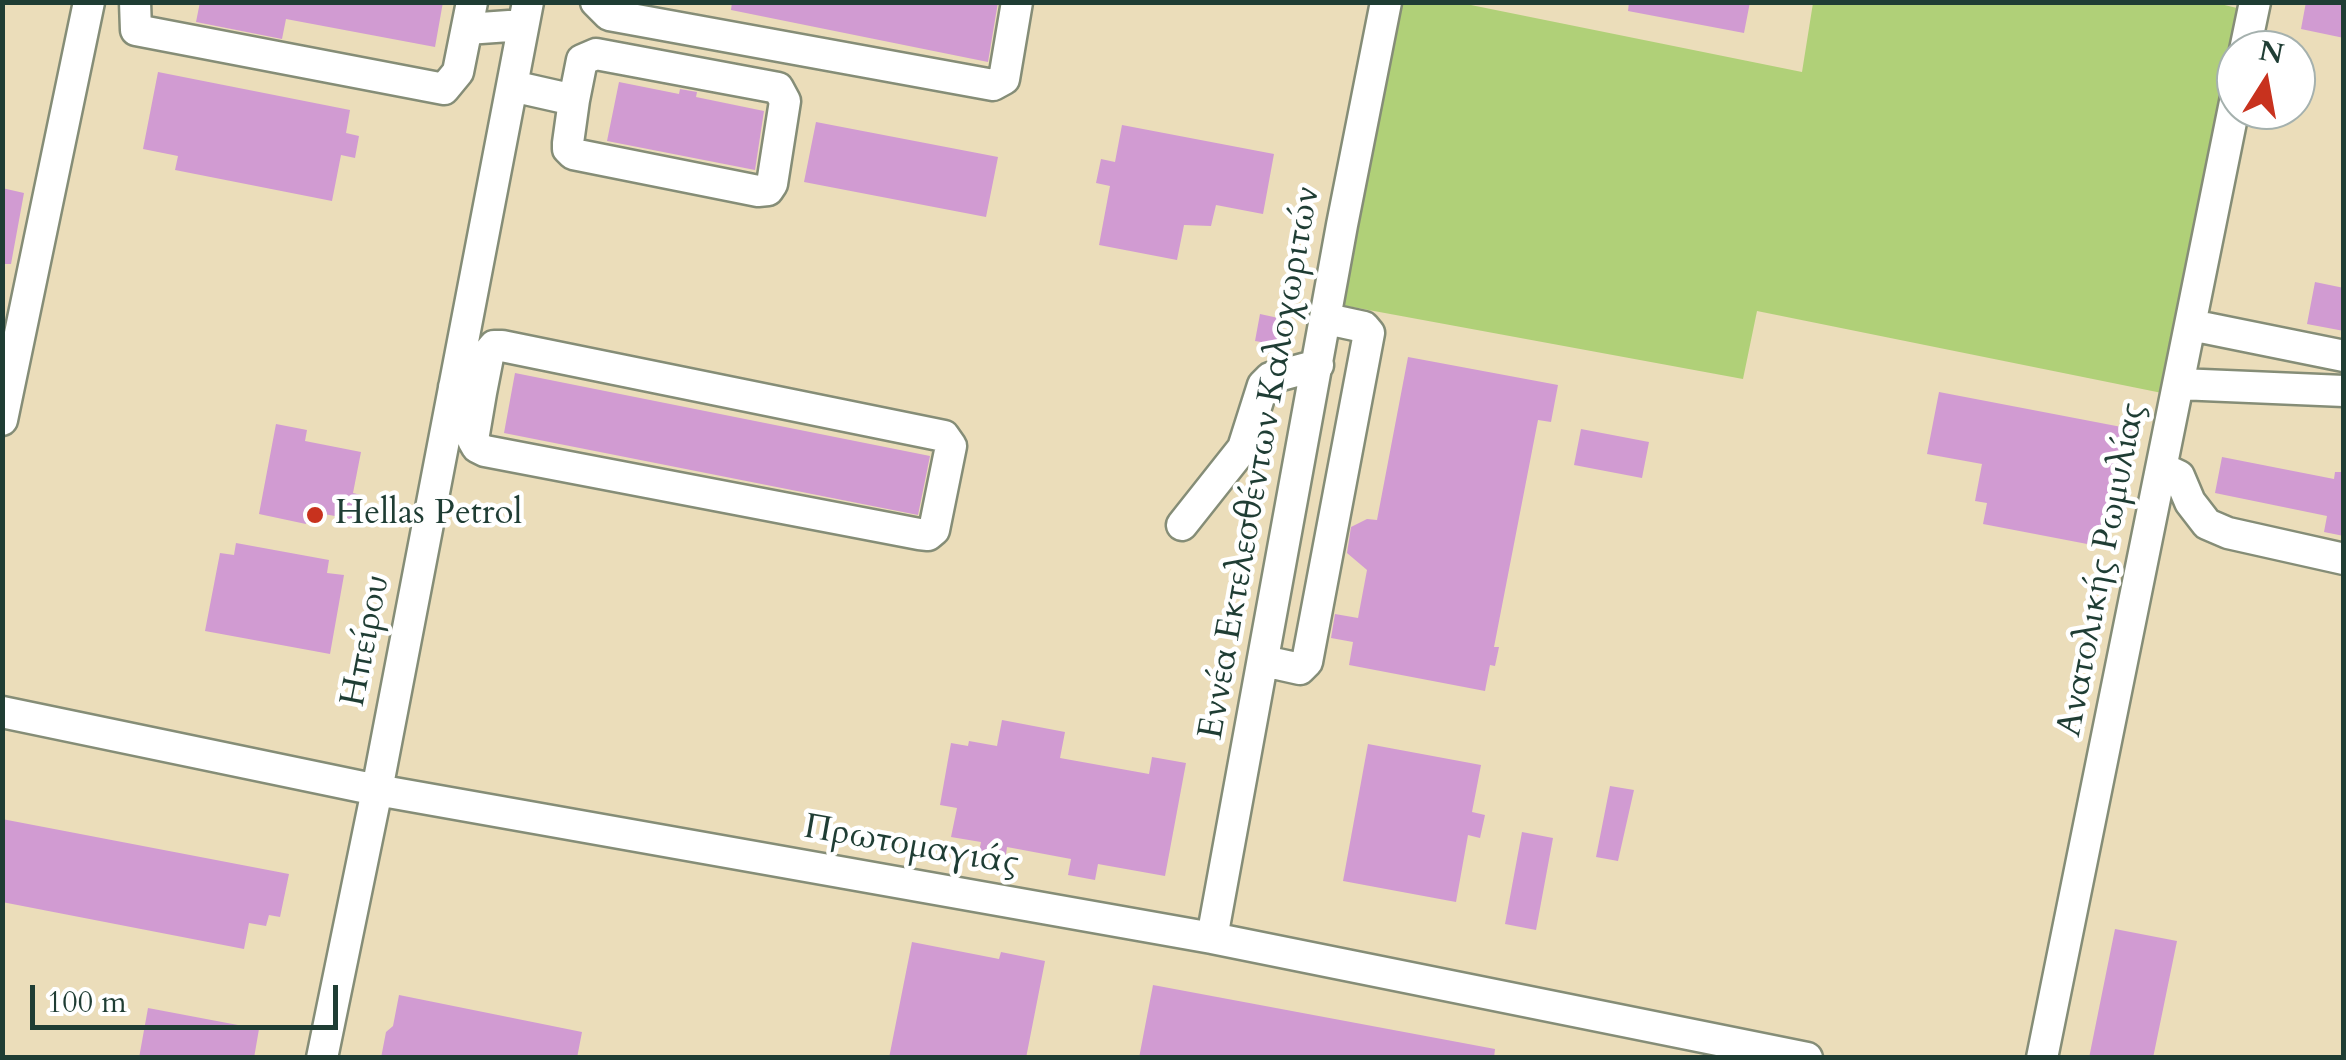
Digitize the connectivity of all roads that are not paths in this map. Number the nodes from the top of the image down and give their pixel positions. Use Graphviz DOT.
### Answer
graph roads {
  1 [pos="89,2"];
  2 [pos="135,2"];
  3 [pos="596,2"];
  4 [pos="1018,2"];
  5 [pos="1386,2"];
  6 [pos="2255,2"];
  7 [pos="526,14"];
  8 [pos="469,16"];
  9 [pos="2249,30"];
  10 [pos="512,86"];
  11 [pos="574,100"];
  12 [pos="2229,130"];
  13 [pos="1327,319"];
  14 [pos="2191,325"];
  15 [pos="2344,356"];
  16 [pos="1318,366"];
  17 [pos="2179,384"];
  18 [pos="468,390"];
  19 [pos="2344,391"];
  20 [pos="2,420"];
  21 [pos="2162,468"];
  22 [pos="1182,524"];
  23 [pos="2344,559"];
  24 [pos="1264,661"];
  25 [pos="2,712"];
  26 [pos="377,790"];
  27 [pos="1212,938"];
  28 [pos="322,1058"];
  29 [pos="1807,1058"];
  30 [pos="2042,1058"];
  1 -- 20 [label="street"];
  2 -- 8 [label="street"];
  3 -- 4 [label="street"];
  5 -- 13 [label="street, Εννέα Εκτελεσθέντων Καλοχωριτών"];
  6 -- 9 [label="street"];
  7 -- 8 [label="street"];
  7 -- 10 [label="street, Ηπείρου"];
  10 -- 11 [label="street"];
  10 -- 18 [label="street, Ηπείρου"];
  11 -- 11 [label="street"];
  12 -- 14 [label="street, Ανατολικής Ρωμυλίας"];
  13 -- 16 [label="street, Εννέα Εκτελεσθέντων Καλοχωριτών"];
  13 -- 24 [label="street"];
  14 -- 15 [label="street"];
  14 -- 17 [label="street, Ανατολικής Ρωμυλίας"];
  16 -- 22 [label="street"];
  16 -- 24 [label="street, Εννέα Εκτελεσθέντων Καλοχωριτών"];
  17 -- 19 [label="street"];
  17 -- 21 [label="street, Ανατολικής Ρωμυλίας"];
  18 -- 18 [label="street"];
  18 -- 26 [label="street, Ηπείρου"];
  21 -- 23 [label="street"];
  21 -- 30 [label="street, Ανατολικής Ρωμυλίας"];
  24 -- 27 [label="street, Εννέα Εκτελεσθέντων Καλοχωριτών"];
  25 -- 26 [label="street, Πρωτομαγιάς"];
  26 -- 27 [label="street, Πρωτομαγιάς"];
  26 -- 28 [label="street, Ηπείρου"];
  27 -- 29 [label="street, Πρωτομαγιάς"];
}
